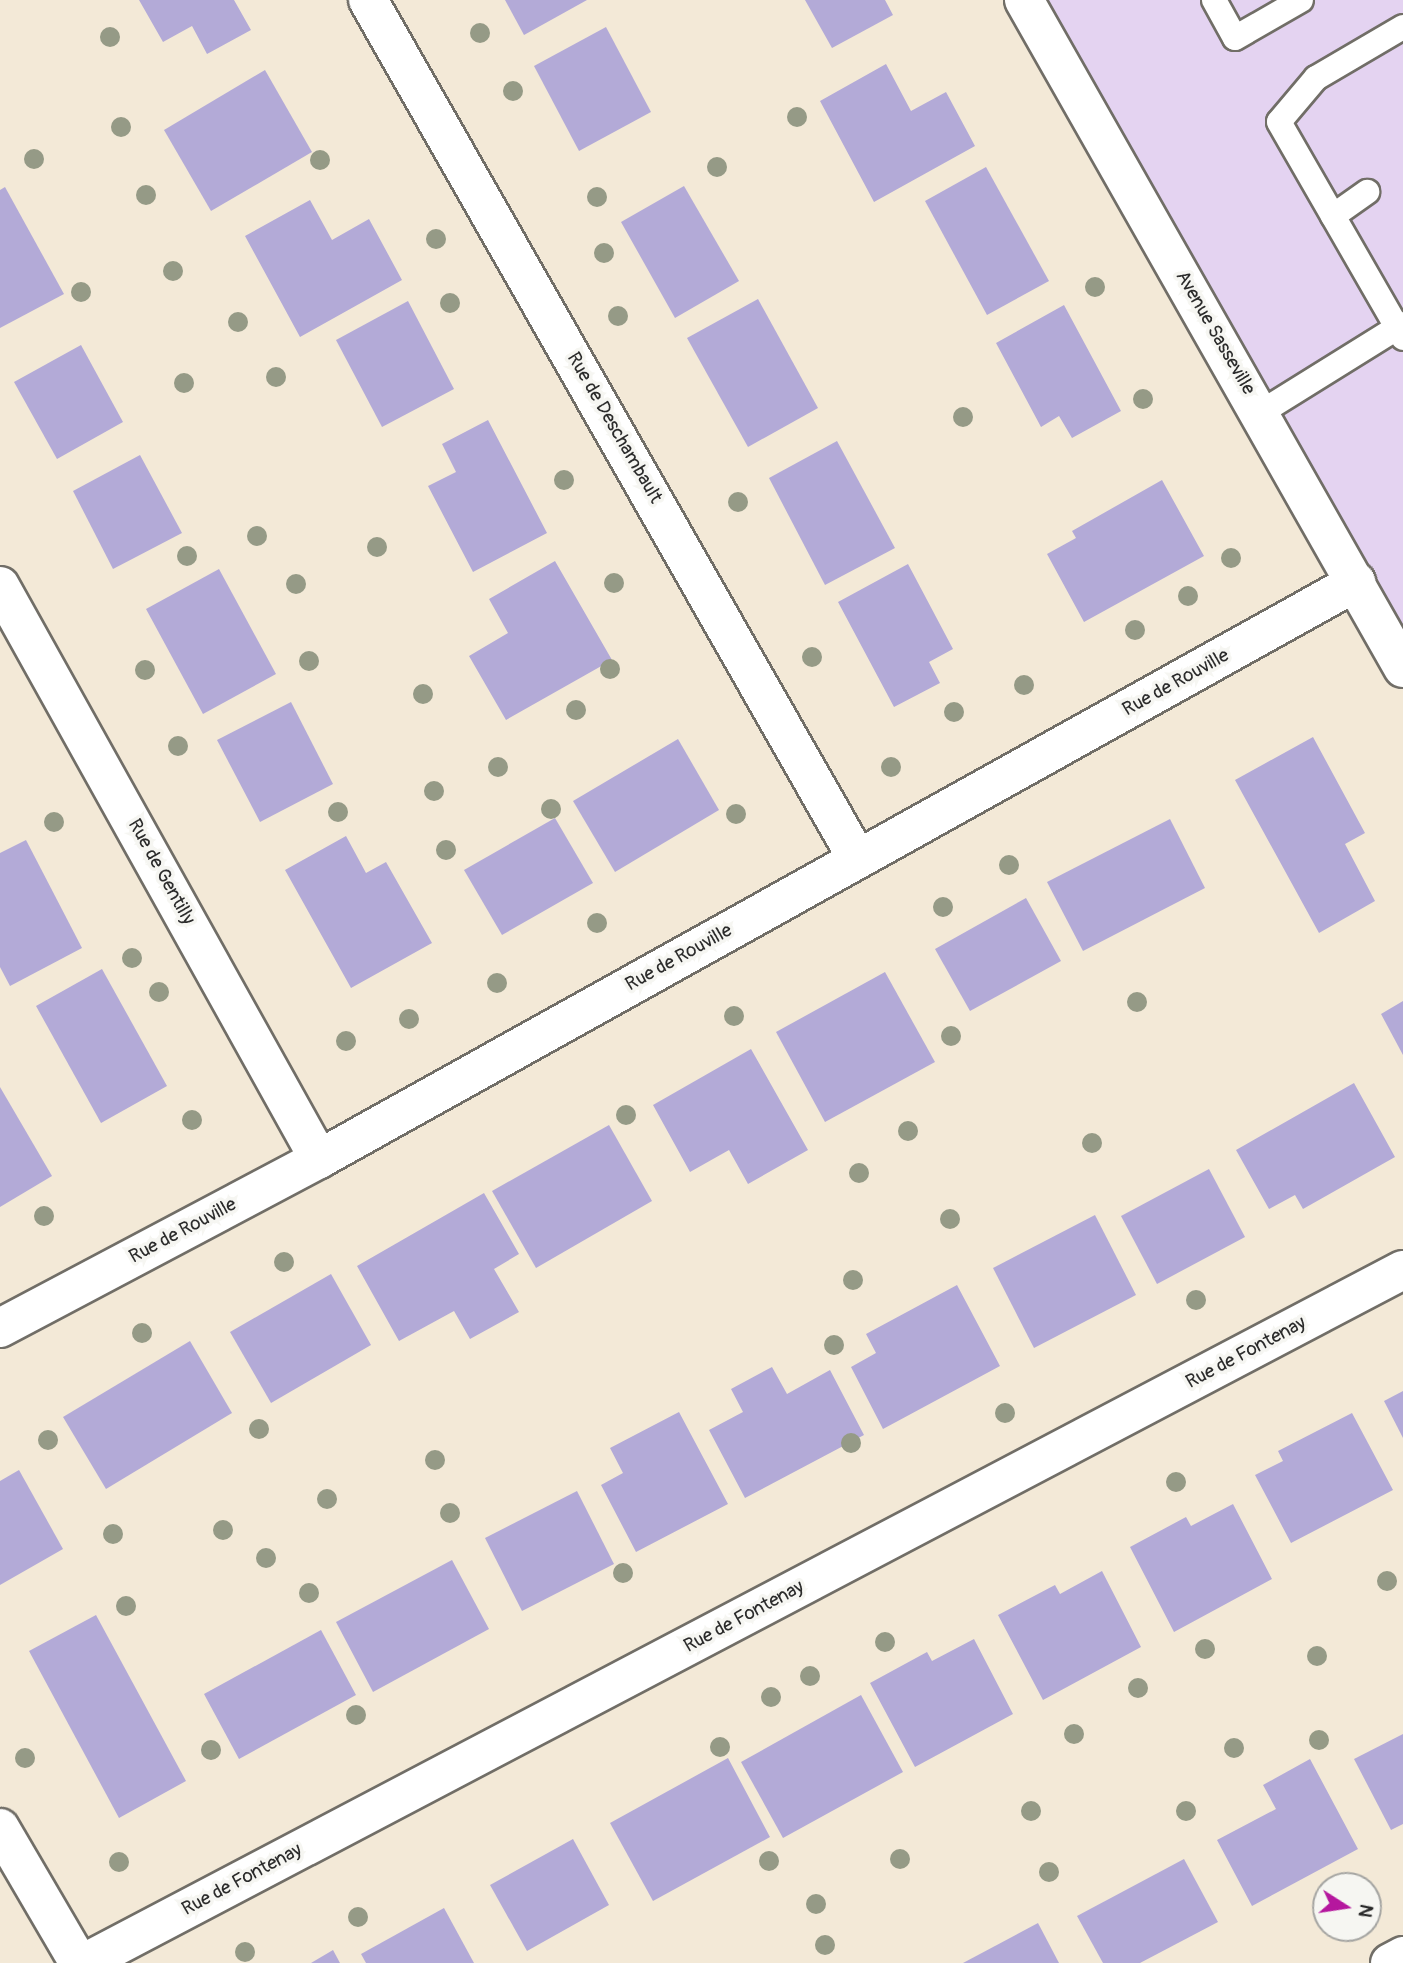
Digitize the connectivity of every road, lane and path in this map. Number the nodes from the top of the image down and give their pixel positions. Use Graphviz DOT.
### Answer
graph roads {
  1 [pos="368,0"];
  2 [pos="1024,0"];
  3 [pos="1214,0"];
  4 [pos="1301,0"];
  5 [pos="1403,27"];
  6 [pos="1367,192"];
  7 [pos="1333,216"];
  8 [pos="1401,330"];
  9 [pos="1260,412"];
  10 [pos="1356,582"];
  11 [pos="0,586"];
  12 [pos="1403,668"];
  13 [pos="857,858"];
  14 [pos="319,1159"];
  15 [pos="1403,1270"];
  16 [pos="0,1328"];
  17 [pos="0,1828"];
  18 [pos="1403,1956"];
  19 [pos="82,1963"];
  20 [pos="1390,1963"];
  1 -- 13 [label="street, Rue de Deschambault"];
  2 -- 9 [label="street, Avenue Sasseville"];
  3 -- 4 [label="lane"];
  5 -- 7 [label="lane"];
  6 -- 7 [label="lane"];
  7 -- 8 [label="lane"];
  8 -- 9 [label="lane"];
  9 -- 10 [label="street, Avenue Sasseville"];
  10 -- 12 [label="street, Avenue Sasseville"];
  10 -- 13 [label="street, Rue de Rouville"];
  11 -- 14 [label="street, Rue de Gentilly"];
  13 -- 14 [label="street, Rue de Rouville"];
  14 -- 16 [label="street, Rue de Rouville"];
  15 -- 19 [label="street, Rue de Fontenay"];
  17 -- 19 [label="street"];
  18 -- 20 [label="street"];
}
